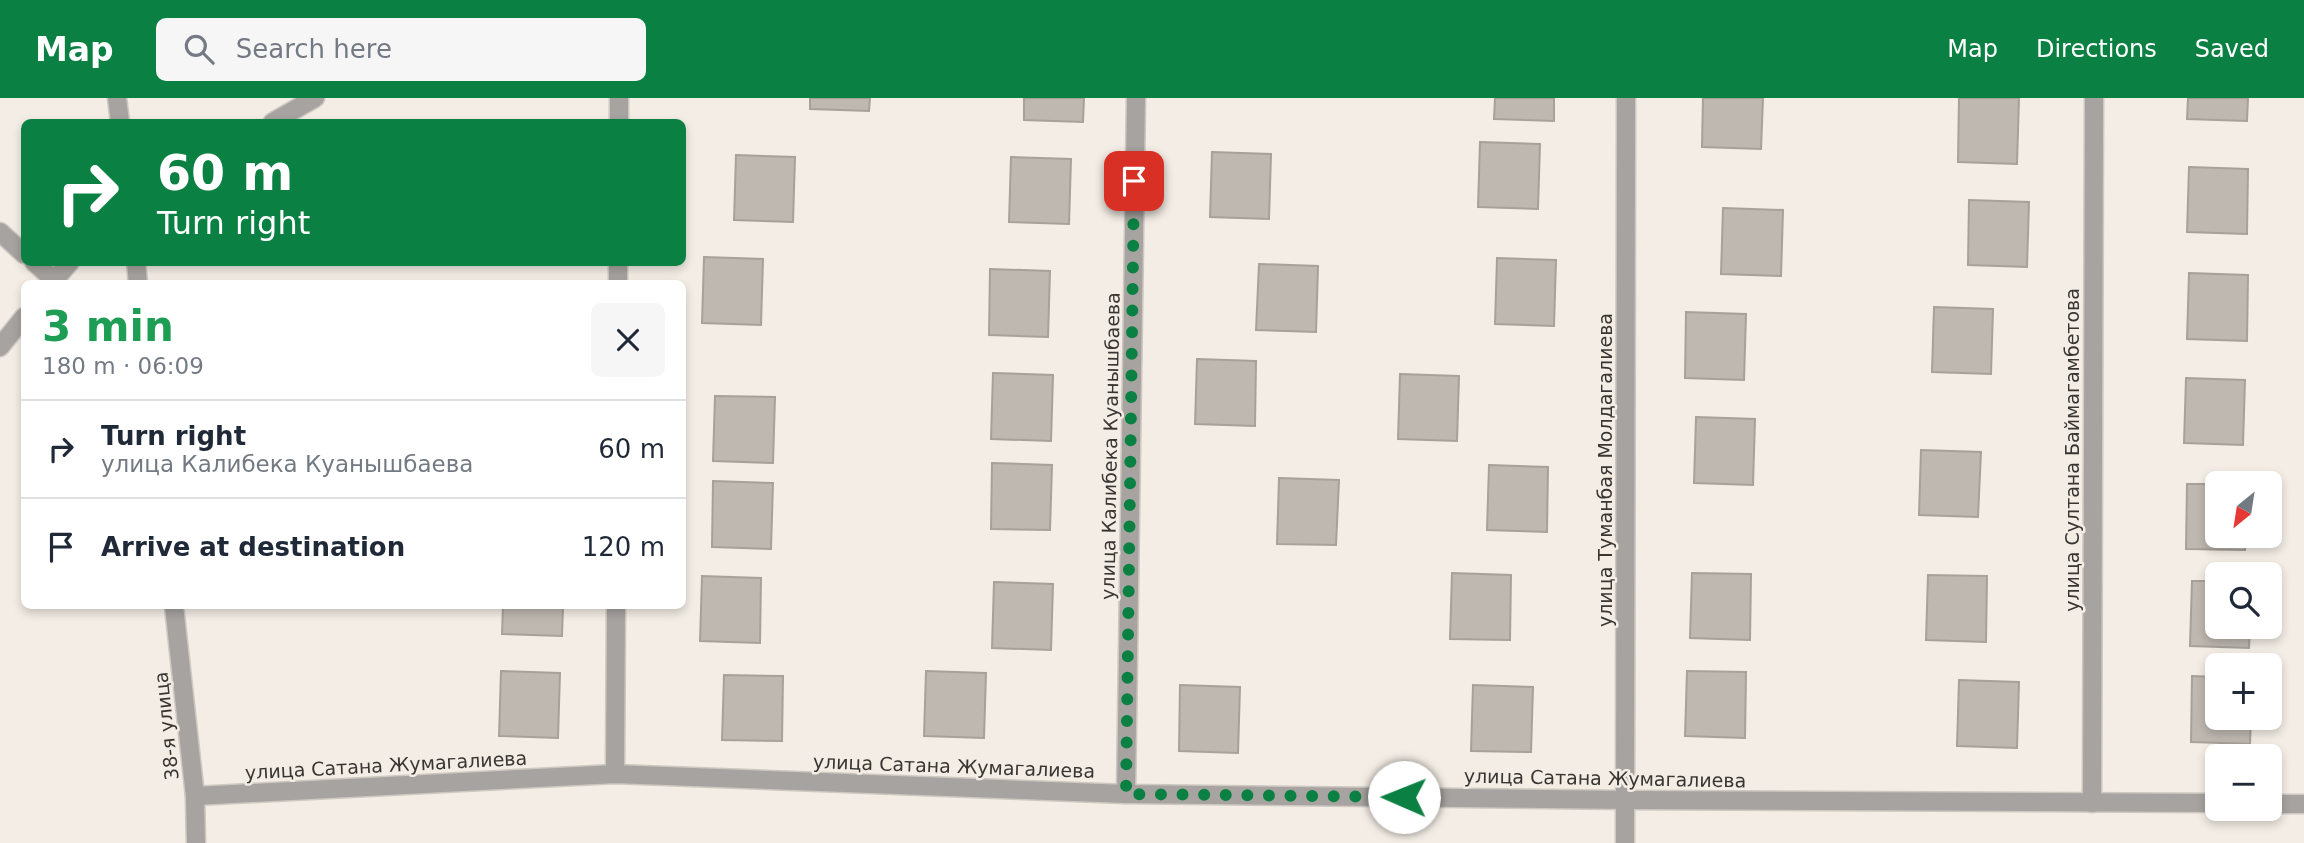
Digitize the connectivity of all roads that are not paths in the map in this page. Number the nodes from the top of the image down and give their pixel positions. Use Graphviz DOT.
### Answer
graph roads {
  1 [pos="117,98"];
  2 [pos="316,98"];
  3 [pos="619,98"];
  4 [pos="1136,98"];
  5 [pos="1626,98"];
  6 [pos="2094,98"];
  7 [pos="120,119"];
  8 [pos="278,119"];
  9 [pos="619,119"];
  10 [pos="0,232"];
  11 [pos="21,251"];
  12 [pos="38,266"];
  13 [pos="67,266"];
  14 [pos="51,280"];
  15 [pos="55,280"];
  16 [pos="21,321"];
  17 [pos="0,347"];
  18 [pos="174,609"];
  19 [pos="616,609"];
  20 [pos="615,774"];
  21 [pos="1126,794"];
  22 [pos="195,796"];
  23 [pos="1626,800"];
  24 [pos="2092,803"];
  25 [pos="2205,803"];
  26 [pos="2282,804"];
  27 [pos="2304,804"];
  28 [pos="196,843"];
  29 [pos="1625,843"];
  1 -- 7 [label="street"];
  2 -- 8 [label="street"];
  3 -- 9 [label="street"];
  4 -- 21 [label="street, улица Калибека Куанышбаева"];
  5 -- 23 [label="street, улица Туманбая Молдагалиева"];
  6 -- 24 [label="street, улица Султана Баймагамбетова"];
  10 -- 11 [label="street"];
  12 -- 14 [label="street"];
  13 -- 15 [label="street"];
  16 -- 17 [label="street"];
  18 -- 22 [label="street, 38-я улица"];
  19 -- 20 [label="street"];
  20 -- 21 [label="street, улица Сатана Жумагалиева"];
  20 -- 22 [label="street, улица Сатана Жумагалиева"];
  21 -- 23 [label="street, улица Сатана Жумагалиева"];
  22 -- 28 [label="street, 38-я улица"];
  23 -- 24 [label="street, улица Сатана Жумагалиева"];
  23 -- 29 [label="street, улица Туманбая Молдагалиева"];
  24 -- 25 [label="street, улица Сатана Жумагалиева"];
  26 -- 27 [label="street"];
}
